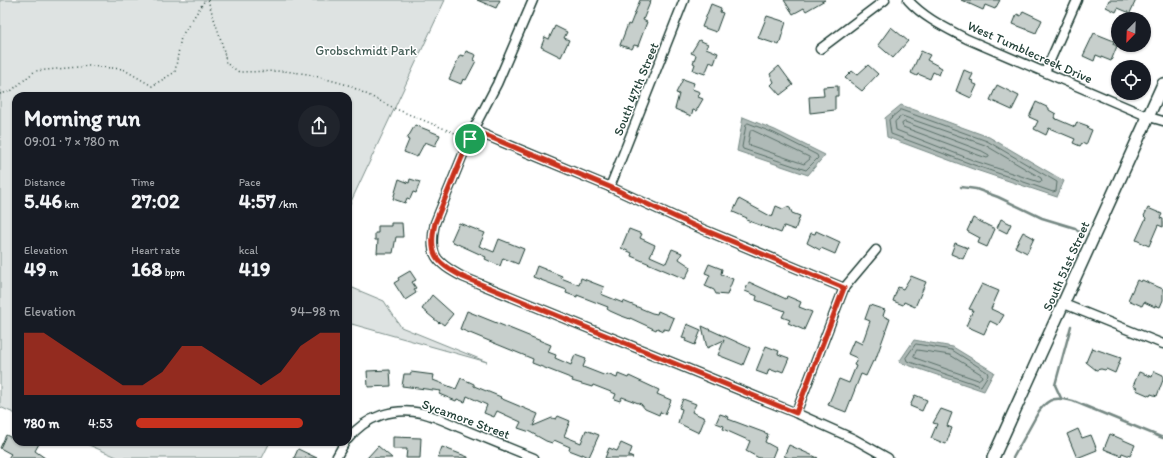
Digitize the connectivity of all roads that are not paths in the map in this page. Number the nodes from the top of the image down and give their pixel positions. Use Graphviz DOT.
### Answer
graph roads {
  1 [pos="533,0"];
  2 [pos="684,0"];
  3 [pos="885,0"];
  4 [pos="908,0"];
  5 [pos="1077,0"];
  6 [pos="820,49"];
  7 [pos="1045,72"];
  8 [pos="1163,84"];
  9 [pos="1148,117"];
  10 [pos="1163,121"];
  11 [pos="473,130"];
  12 [pos="610,187"];
  13 [pos="876,250"];
  14 [pos="844,288"];
  15 [pos="1064,304"];
  16 [pos="1163,344"];
  17 [pos="796,413"];
  18 [pos="352,435"];
  19 [pos="343,446"];
  20 [pos="336,458"];
  21 [pos="534,458"];
  22 [pos="888,458"];
  23 [pos="993,458"];
  1 -- 11 [label="street"];
  2 -- 12 [label="street, South 47th Street"];
  3 -- 6 [label="street"];
  4 -- 7 [label="street, West Tumblecreek Drive"];
  5 -- 7 [label="street"];
  7 -- 9 [label="street, West Tumblecreek Drive"];
  8 -- 9 [label="street, South 51st Street"];
  9 -- 10 [label="street, West Tumblecreek Drive"];
  9 -- 15 [label="street, South 51st Street"];
  11 -- 12 [label="street"];
  11 -- 17 [label="street"];
  12 -- 14 [label="street"];
  13 -- 14 [label="street"];
  14 -- 17 [label="street"];
  15 -- 16 [label="street"];
  15 -- 23 [label="street, South 51st Street"];
  17 -- 22 [label="street"];
  18 -- 21 [label="street, Sycamore Street"];
  19 -- 20 [label="street"];
}
